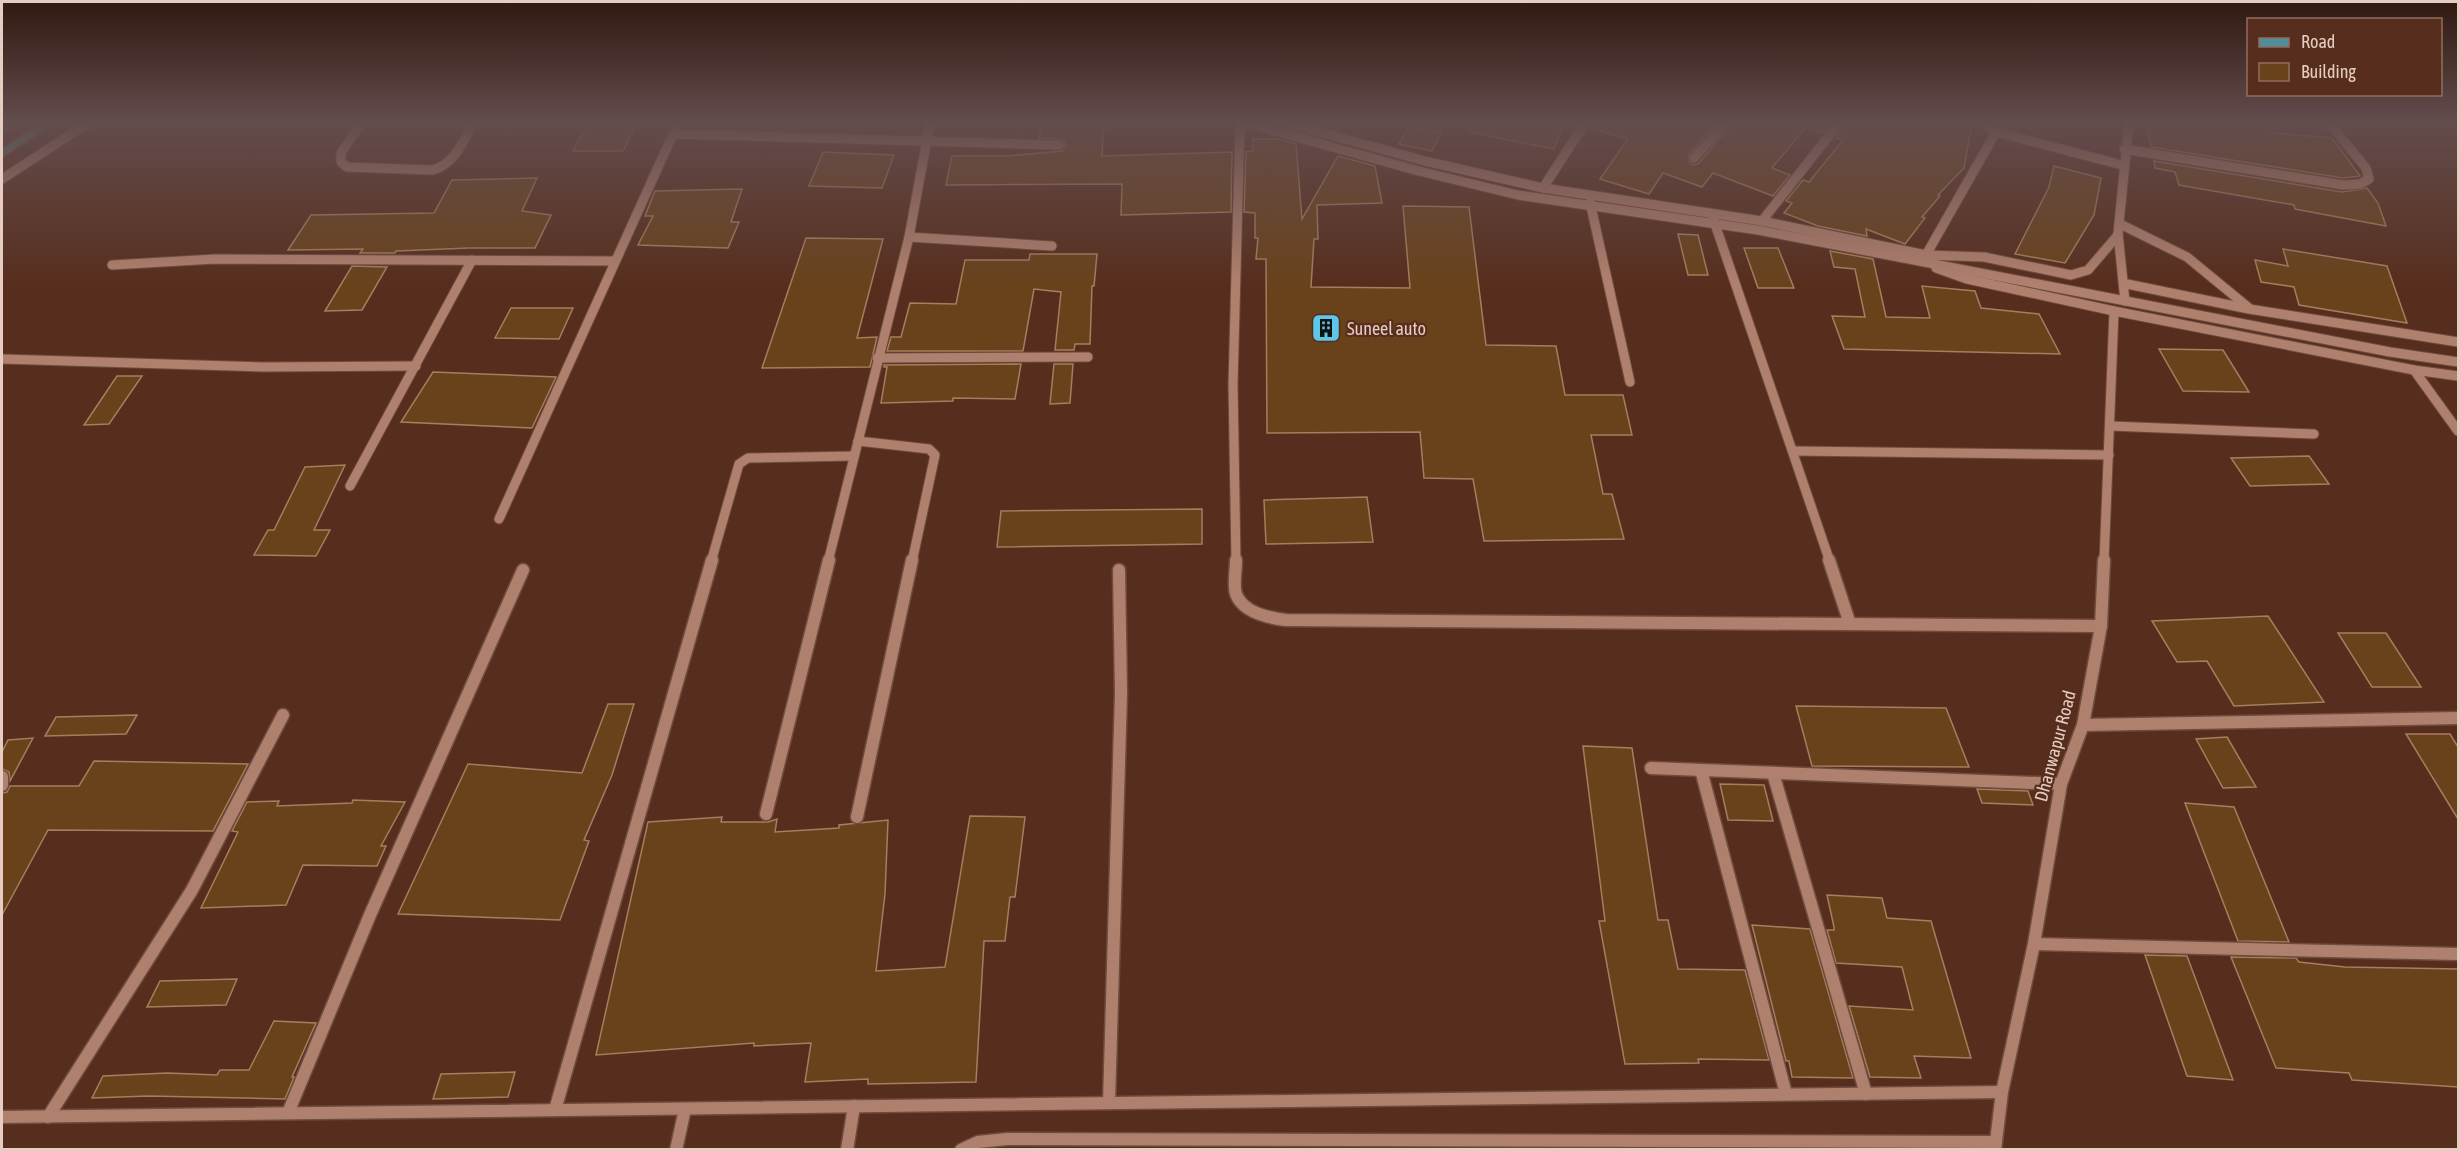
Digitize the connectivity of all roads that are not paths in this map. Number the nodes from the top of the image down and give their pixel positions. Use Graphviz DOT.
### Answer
graph roads {
  1 [pos="653,177"];
  2 [pos="920,177"];
  3 [pos="1239,177"];
  4 [pos="1443,177"];
  5 [pos="1494,177"];
  6 [pos="1550,177"];
  7 [pos="1797,177"];
  8 [pos="1971,177"];
  9 [pos="2122,177"];
  10 [pos="2293,177"];
  11 [pos="2368,177"];
  12 [pos="1543,188"];
  13 [pos="1590,195"];
  14 [pos="1590,207"];
  15 [pos="1712,213"];
  16 [pos="1762,221"];
  17 [pos="2120,224"];
  18 [pos="1715,225"];
  19 [pos="2118,235"];
  20 [pos="909,237"];
  21 [pos="1052,246"];
  22 [pos="1924,259"];
  23 [pos="472,260"];
  24 [pos="615,261"];
  25 [pos="112,265"];
  26 [pos="2127,284"];
  27 [pos="2125,301"];
  28 [pos="2249,309"];
  29 [pos="2114,311"];
  30 [pos="2458,342"];
  31 [pos="1088,357"];
  32 [pos="878,358"];
  33 [pos="2,359"];
  34 [pos="2458,362"];
  35 [pos="416,366"];
  36 [pos="2414,370"];
  37 [pos="2458,376"];
  38 [pos="1629,382"];
  39 [pos="2110,426"];
  40 [pos="2458,431"];
  41 [pos="2314,434"];
  42 [pos="858,441"];
  43 [pos="1794,451"];
  44 [pos="2109,455"];
  45 [pos="855,456"];
  46 [pos="350,486"];
  47 [pos="499,519"];
  48 [pos="523,570"];
  49 [pos="1119,570"];
  50 [pos="1850,624"];
  51 [pos="2101,626"];
  52 [pos="283,715"];
  53 [pos="2458,718"];
  54 [pos="2083,725"];
  55 [pos="1651,768"];
  56 [pos="1701,770"];
  57 [pos="1773,772"];
  58 [pos="2,777"];
  59 [pos="2061,784"];
  60 [pos="2,785"];
  61 [pos="766,814"];
  62 [pos="856,817"];
  63 [pos="2034,944"];
  64 [pos="2458,954"];
  65 [pos="2002,1092"];
  66 [pos="1786,1094"];
  67 [pos="1866,1094"];
  68 [pos="1109,1103"];
  69 [pos="854,1106"];
  70 [pos="686,1109"];
  71 [pos="555,1110"];
  72 [pos="288,1113"];
  73 [pos="2,1117"];
  74 [pos="48,1117"];
  75 [pos="1764,1145"];
  76 [pos="1996,1146"];
  77 [pos="676,1149"];
  78 [pos="847,1149"];
  79 [pos="961,1149"];
  1 -- 24 [label="street"];
  2 -- 20 [label="street"];
  3 -- 50 [label="street"];
  4 -- 14 [label="street"];
  5 -- 12 [label="street"];
  6 -- 12 [label="street"];
  7 -- 16 [label="street"];
  8 -- 22 [label="street"];
  9 -- 17 [label="street"];
  10 -- 11 [label="street"];
  12 -- 13 [label="street"];
  13 -- 14 [label="street"];
  13 -- 15 [label="street"];
  14 -- 18 [label="street"];
  14 -- 38 [label="street"];
  15 -- 16 [label="street"];
  15 -- 18 [label="street"];
  16 -- 22 [label="street"];
  17 -- 19 [label="street"];
  17 -- 28 [label="street"];
  18 -- 22 [label="street"];
  18 -- 43 [label="street"];
  19 -- 22 [label="street"];
  19 -- 26 [label="street"];
  20 -- 21 [label="street"];
  20 -- 32 [label="street"];
  22 -- 27 [label="street"];
  22 -- 29 [label="street"];
  23 -- 24 [label="street"];
  23 -- 25 [label="street"];
  23 -- 35 [label="street"];
  24 -- 47 [label="street"];
  26 -- 27 [label="street"];
  26 -- 28 [label="street"];
  27 -- 34 [label="street"];
  28 -- 30 [label="street"];
  29 -- 36 [label="street"];
  29 -- 39 [label="street, Dhanwapur Road"];
  31 -- 32 [label="street"];
  32 -- 42 [label="street"];
  33 -- 35 [label="street"];
  35 -- 46 [label="street"];
  36 -- 37 [label="street"];
  36 -- 40 [label="street"];
  39 -- 41 [label="street"];
  39 -- 44 [label="street, Dhanwapur Road"];
  42 -- 45 [label="street"];
  42 -- 62 [label="street"];
  43 -- 44 [label="street"];
  43 -- 50 [label="street"];
  44 -- 51 [label="street, Dhanwapur Road"];
  45 -- 61 [label="street"];
  45 -- 71 [label="street"];
  48 -- 72 [label="street"];
  49 -- 68 [label="street"];
  50 -- 51 [label="street"];
  51 -- 54 [label="street, Dhanwapur Road"];
  52 -- 74 [label="street"];
  53 -- 54 [label="street"];
  54 -- 59 [label="street, Dhanwapur Road"];
  55 -- 56 [label="street"];
  56 -- 57 [label="street"];
  56 -- 66 [label="street"];
  57 -- 59 [label="street"];
  57 -- 67 [label="street"];
  58 -- 60 [label="street"];
  59 -- 63 [label="street, Dhanwapur Road"];
  63 -- 64 [label="street"];
  63 -- 65 [label="street, Dhanwapur Road"];
  65 -- 67 [label="street"];
  65 -- 76 [label="street, Dhanwapur Road"];
  66 -- 67 [label="street"];
  66 -- 68 [label="street"];
  68 -- 69 [label="street"];
  69 -- 70 [label="street"];
  69 -- 78 [label="street"];
  70 -- 71 [label="street"];
  70 -- 77 [label="street"];
  71 -- 72 [label="street"];
  72 -- 74 [label="street"];
  73 -- 74 [label="street"];
  75 -- 76 [label="street"];
  75 -- 79 [label="street"];
}
